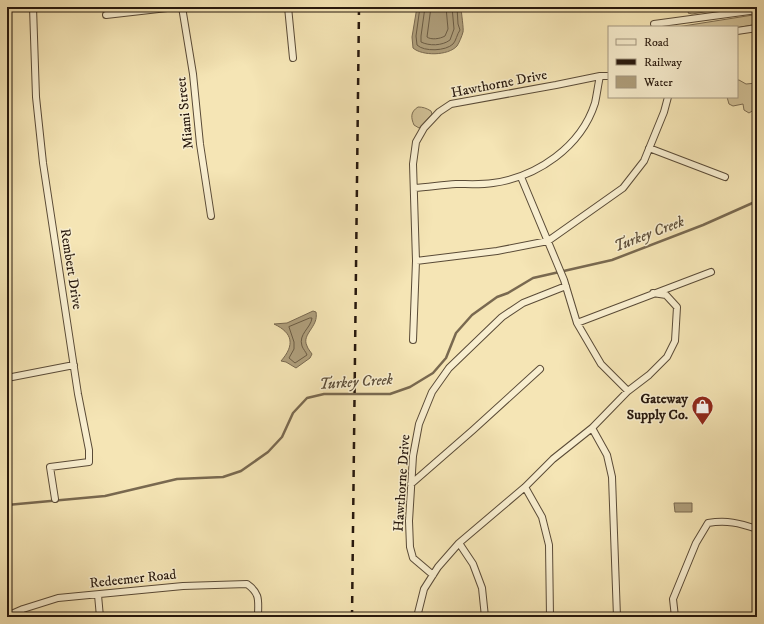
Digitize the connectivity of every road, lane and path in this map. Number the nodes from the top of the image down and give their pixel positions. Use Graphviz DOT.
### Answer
graph roads {
  1 [pos="33,7"];
  2 [pos="176,7"];
  3 [pos="182,7"];
  4 [pos="288,7"];
  5 [pos="757,10"];
  6 [pos="106,15"];
  7 [pos="654,24"];
  8 [pos="757,28"];
  9 [pos="738,31"];
  10 [pos="293,58"];
  11 [pos="600,76"];
  12 [pos="608,76"];
  13 [pos="668,98"];
  14 [pos="649,148"];
  15 [pos="521,177"];
  16 [pos="725,177"];
  17 [pos="414,188"];
  18 [pos="211,216"];
  19 [pos="548,241"];
  20 [pos="416,261"];
  21 [pos="711,272"];
  22 [pos="565,283"];
  23 [pos="653,293"];
  24 [pos="577,323"];
  25 [pos="413,340"];
  26 [pos="74,365"];
  27 [pos="540,369"];
  28 [pos="7,378"];
  29 [pos="628,391"];
  30 [pos="592,428"];
  31 [pos="411,484"];
  32 [pos="525,487"];
  33 [pos="55,499"];
  34 [pos="757,530"];
  35 [pos="458,543"];
  36 [pos="433,575"];
  37 [pos="98,595"];
  38 [pos="7,616"];
  39 [pos="100,617"];
  40 [pos="258,617"];
  41 [pos="417,617"];
  42 [pos="485,617"];
  43 [pos="550,617"];
  44 [pos="616,617"];
  45 [pos="675,617"];
  1 -- 26 [label="street, Rembert Drive"];
  2 -- 6 [label="street"];
  3 -- 18 [label="street, Miami Street"];
  4 -- 10 [label="street"];
  5 -- 7 [label="street"];
  8 -- 9 [label="street"];
  11 -- 12 [label="street, Hawthorne Drive"];
  11 -- 15 [label="street"];
  11 -- 17 [label="street, Hawthorne Drive"];
  13 -- 14 [label="street"];
  14 -- 16 [label="street"];
  14 -- 19 [label="street"];
  15 -- 17 [label="street"];
  15 -- 19 [label="street"];
  17 -- 20 [label="street, Hawthorne Drive"];
  19 -- 20 [label="street"];
  19 -- 22 [label="street"];
  20 -- 25 [label="street, Hawthorne Drive"];
  21 -- 23 [label="street"];
  22 -- 24 [label="street"];
  22 -- 31 [label="street, Hawthorne Drive"];
  23 -- 24 [label="street"];
  23 -- 29 [label="street"];
  24 -- 29 [label="street"];
  26 -- 28 [label="street"];
  26 -- 33 [label="street, Rembert Drive"];
  27 -- 31 [label="street"];
  29 -- 30 [label="street"];
  30 -- 32 [label="street"];
  30 -- 44 [label="street"];
  31 -- 36 [label="street, Hawthorne Drive"];
  32 -- 35 [label="street"];
  32 -- 43 [label="street"];
  34 -- 45 [label="street"];
  35 -- 36 [label="street"];
  35 -- 42 [label="street"];
  36 -- 41 [label="street"];
  37 -- 38 [label="street, Redeemer Road"];
  37 -- 39 [label="street"];
  37 -- 40 [label="street, Redeemer Road"];
}
